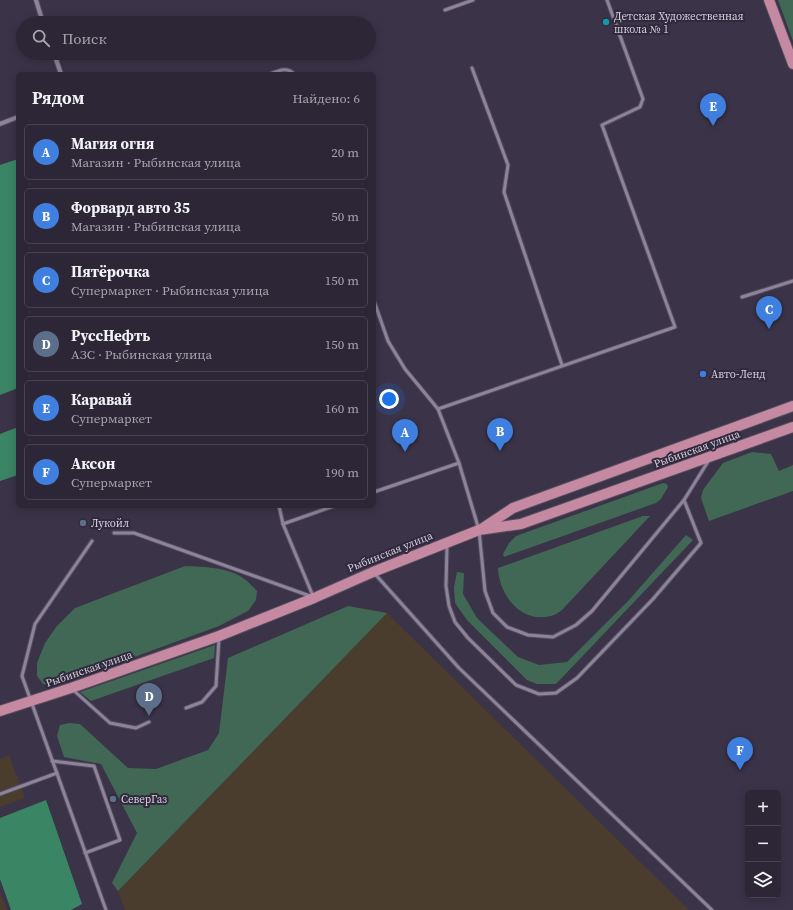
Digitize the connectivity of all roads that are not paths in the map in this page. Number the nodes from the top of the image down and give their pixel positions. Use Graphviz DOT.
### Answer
graph roads {
  1 [pos="36,0"];
  2 [pos="473,0"];
  3 [pos="607,0"];
  4 [pos="770,0"];
  5 [pos="445,10"];
  6 [pos="41,16"];
  7 [pos="56,60"];
  8 [pos="793,64"];
  9 [pos="472,68"];
  10 [pos="60,72"];
  11 [pos="276,72"];
  12 [pos="292,72"];
  13 [pos="16,118"];
  14 [pos="0,124"];
  15 [pos="793,281"];
  16 [pos="742,296"];
  17 [pos="376,307"];
  18 [pos="562,365"];
  19 [pos="793,406"];
  20 [pos="438,409"];
  21 [pos="793,427"];
  22 [pos="711,457"];
  23 [pos="459,463"];
  24 [pos="376,491"];
  25 [pos="684,500"];
  26 [pos="279,508"];
  27 [pos="328,508"];
  28 [pos="283,524"];
  29 [pos="479,530"];
  30 [pos="114,533"];
  31 [pos="92,541"];
  32 [pos="447,542"];
  33 [pos="373,572"];
  34 [pos="314,598"];
  35 [pos="219,636"];
  36 [pos="71,688"];
  37 [pos="31,701"];
  38 [pos="186,708"];
  39 [pos="0,711"];
  40 [pos="149,722"];
  41 [pos="52,761"];
  42 [pos="57,773"];
  43 [pos="0,794"];
  44 [pos="85,852"];
  45 [pos="106,910"];
  46 [pos="712,910"];
  1 -- 6 [label="street"];
  2 -- 5 [label="lane"];
  3 -- 18 [label="lane"];
  4 -- 8 [label="main road"];
  7 -- 10 [label="street"];
  9 -- 18 [label="lane"];
  11 -- 12 [label="lane"];
  13 -- 14 [label="street"];
  15 -- 16 [label="lane"];
  17 -- 20 [label="lane"];
  18 -- 20 [label="lane"];
  19 -- 29 [label="main road"];
  20 -- 23 [label="lane"];
  21 -- 22 [label="main road, Рыбинская улица"];
  22 -- 25 [label="lane"];
  22 -- 29 [label="main road, Рыбинская улица"];
  23 -- 24 [label="lane"];
  23 -- 29 [label="lane"];
  25 -- 29 [label="lane"];
  25 -- 32 [label="lane"];
  26 -- 28 [label="lane"];
  27 -- 28 [label="lane"];
  28 -- 34 [label="lane"];
  29 -- 32 [label="main road, Рыбинская улица"];
  30 -- 34 [label="lane"];
  31 -- 37 [label="lane"];
  32 -- 33 [label="main road, Рыбинская улица"];
  33 -- 34 [label="main road, Рыбинская улица"];
  33 -- 46 [label="lane"];
  34 -- 35 [label="main road, Рыбинская улица"];
  35 -- 36 [label="main road, Рыбинская улица"];
  35 -- 38 [label="lane"];
  36 -- 37 [label="main road, Рыбинская улица"];
  36 -- 40 [label="lane"];
  37 -- 39 [label="main road, Рыбинская улица"];
  37 -- 41 [label="lane"];
  41 -- 42 [label="lane"];
  41 -- 44 [label="lane"];
  42 -- 43 [label="lane"];
  42 -- 44 [label="lane"];
  44 -- 45 [label="lane"];
}
